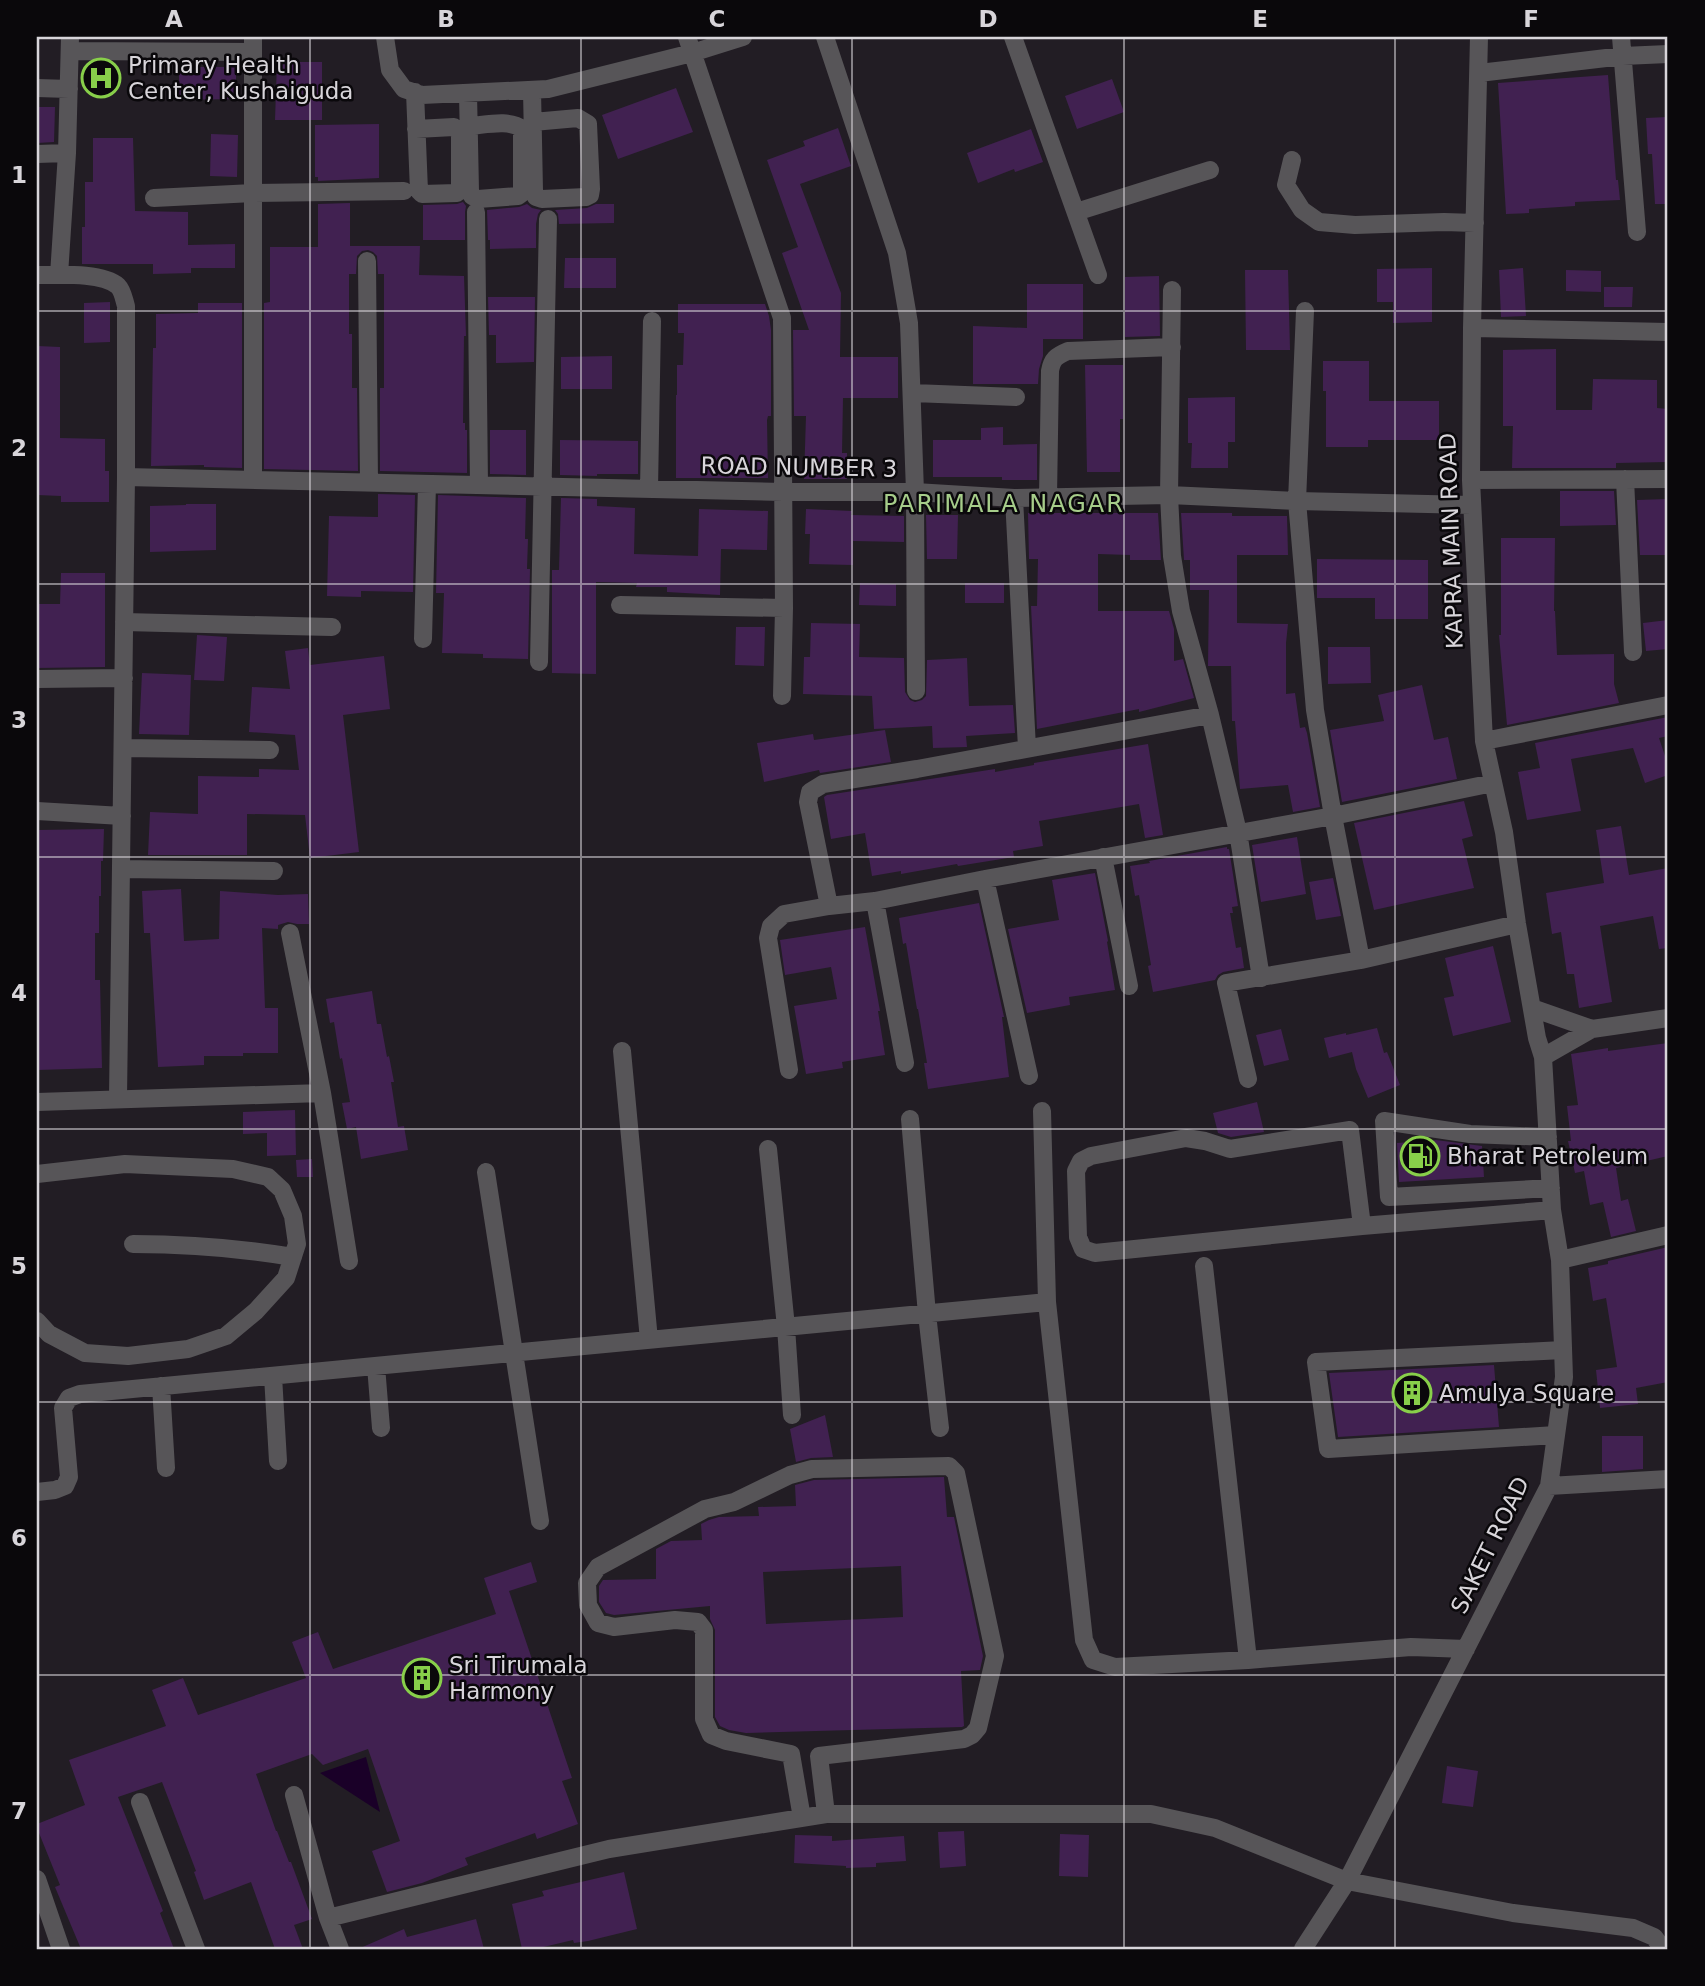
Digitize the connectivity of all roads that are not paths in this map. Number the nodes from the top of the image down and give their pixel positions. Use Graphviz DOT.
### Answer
graph roads {
  1 [pos="385,37"];
  2 [pos="743,37"];
  3 [pos="824,37"];
  4 [pos="1016,37"];
  5 [pos="1479,37"];
  6 [pos="1621,37"];
  7 [pos="70,44"];
  8 [pos="253,45"];
  9 [pos="690,45"];
  10 [pos="1668,54"];
  11 [pos="1623,57"];
  12 [pos="1479,73"];
  13 [pos="37,89"];
  14 [pos="69,89"];
  15 [pos="532,90"];
  16 [pos="415,92"];
  17 [pos="468,93"];
  18 [pos="533,122"];
  19 [pos="470,126"];
  20 [pos="416,129"];
  21 [pos="37,153"];
  22 [pos="67,153"];
  23 [pos="1292,160"];
  24 [pos="1210,170"];
  25 [pos="404,191"];
  26 [pos="253,193"];
  27 [pos="154,198"];
  28 [pos="476,212"];
  29 [pos="1076,212"];
  30 [pos="548,219"];
  31 [pos="1475,223"];
  32 [pos="1637,232"];
  33 [pos="367,261"];
  34 [pos="37,275"];
  35 [pos="59,275"];
  36 [pos="1098,275"];
  37 [pos="1172,290"];
  38 [pos="1305,311"];
  39 [pos="652,321"];
  40 [pos="1472,328"];
  41 [pos="1668,332"];
  42 [pos="1172,347"];
  43 [pos="913,393"];
  44 [pos="1016,397"];
  45 [pos="127,477"];
  46 [pos="1668,479"];
  47 [pos="253,480"];
  48 [pos="1471,480"];
  49 [pos="1625,480"];
  50 [pos="369,483"];
  51 [pos="428,484"];
  52 [pos="479,485"];
  53 [pos="542,487"];
  54 [pos="649,489"];
  55 [pos="783,492"];
  56 [pos="915,492"];
  57 [pos="1169,495"];
  58 [pos="1048,497"];
  59 [pos="1014,498"];
  60 [pos="1297,501"];
  61 [pos="1471,505"];
  62 [pos="620,605"];
  63 [pos="784,608"];
  64 [pos="124,622"];
  65 [pos="332,627"];
  66 [pos="424,639"];
  67 [pos="1633,652"];
  68 [pos="539,662"];
  69 [pos="124,678"];
  70 [pos="37,679"];
  71 [pos="916,691"];
  72 [pos="782,696"];
  73 [pos="1668,705"];
  74 [pos="1210,715"];
  75 [pos="1484,741"];
  76 [pos="123,748"];
  77 [pos="1027,748"];
  78 [pos="270,750"];
  79 [pos="1493,783"];
  80 [pos="37,811"];
  81 [pos="122,816"];
  82 [pos="1333,816"];
  83 [pos="1238,832"];
  84 [pos="1103,857"];
  85 [pos="121,869"];
  86 [pos="274,871"];
  87 [pos="985,878"];
  88 [pos="875,901"];
  89 [pos="829,906"];
  90 [pos="1517,923"];
  91 [pos="290,933"];
  92 [pos="1361,960"];
  93 [pos="1261,978"];
  94 [pos="1129,986"];
  95 [pos="1532,1007"];
  96 [pos="1668,1018"];
  97 [pos="1592,1029"];
  98 [pos="1537,1038"];
  99 [pos="622,1051"];
  100 [pos="1543,1057"];
  101 [pos="905,1063"];
  102 [pos="789,1070"];
  103 [pos="1029,1076"];
  104 [pos="1248,1079"];
  105 [pos="322,1093"];
  106 [pos="118,1099"];
  107 [pos="37,1102"];
  108 [pos="1042,1111"];
  109 [pos="909,1119"];
  110 [pos="1548,1137"];
  111 [pos="768,1149"];
  112 [pos="486,1172"];
  113 [pos="37,1174"];
  114 [pos="1551,1188"];
  115 [pos="1552,1210"];
  116 [pos="1362,1226"];
  117 [pos="1668,1235"];
  118 [pos="133,1244"];
  119 [pos="293,1257"];
  120 [pos="1560,1260"];
  121 [pos="349,1262"];
  122 [pos="1204,1266"];
  123 [pos="1047,1303"];
  124 [pos="927,1314"];
  125 [pos="37,1321"];
  126 [pos="786,1327"];
  127 [pos="649,1340"];
  128 [pos="1563,1350"];
  129 [pos="513,1352"];
  130 [pos="376,1366"];
  131 [pos="273,1376"];
  132 [pos="161,1386"];
  133 [pos="792,1415"];
  134 [pos="940,1428"];
  135 [pos="381,1429"];
  136 [pos="1556,1435"];
  137 [pos="278,1461"];
  138 [pos="166,1468"];
  139 [pos="1668,1479"];
  140 [pos="1549,1486"];
  141 [pos="37,1492"];
  142 [pos="540,1521"];
  143 [pos="1466,1649"];
  144 [pos="1248,1660"];
  145 [pos="791,1754"];
  146 [pos="819,1756"];
  147 [pos="294,1795"];
  148 [pos="140,1802"];
  149 [pos="826,1814"];
  150 [pos="802,1818"];
  151 [pos="37,1879"];
  152 [pos="1347,1881"];
  153 [pos="41,1902"];
  154 [pos="328,1918"];
  155 [pos="61,1949"];
  156 [pos="196,1949"];
  157 [pos="340,1949"];
  158 [pos="1303,1949"];
  159 [pos="1664,1949"];
  1 -- 16 [label="street"];
  2 -- 9 [label="street"];
  3 -- 43 [label="street"];
  4 -- 29 [label="street"];
  5 -- 12 [label="street, KAPRA MAIN ROAD"];
  6 -- 11 [label="street"];
  7 -- 8 [label="street"];
  7 -- 14 [label="street"];
  8 -- 26 [label="street"];
  9 -- 15 [label="street"];
  9 -- 55 [label="street"];
  10 -- 11 [label="street"];
  11 -- 12 [label="street"];
  11 -- 32 [label="street"];
  12 -- 31 [label="street, KAPRA MAIN ROAD"];
  13 -- 14 [label="street"];
  14 -- 22 [label="street"];
  15 -- 17 [label="street"];
  15 -- 18 [label="street"];
  16 -- 17 [label="street"];
  16 -- 20 [label="street"];
  17 -- 19 [label="street"];
  18 -- 18 [label="street"];
  19 -- 19 [label="street"];
  21 -- 22 [label="street"];
  22 -- 35 [label="street"];
  23 -- 31 [label="street"];
  24 -- 29 [label="street"];
  25 -- 26 [label="street"];
  26 -- 27 [label="street"];
  26 -- 47 [label="street"];
  28 -- 52 [label="street"];
  29 -- 36 [label="street"];
  30 -- 53 [label="street"];
  31 -- 40 [label="street, KAPRA MAIN ROAD"];
  33 -- 50 [label="street"];
  34 -- 35 [label="street"];
  35 -- 45 [label="street"];
  37 -- 42 [label="street"];
  38 -- 60 [label="street"];
  39 -- 54 [label="street"];
  40 -- 41 [label="street"];
  40 -- 48 [label="street, KAPRA MAIN ROAD"];
  42 -- 57 [label="street"];
  42 -- 58 [label="street"];
  43 -- 44 [label="street"];
  43 -- 56 [label="street"];
  45 -- 47 [label="street, ROAD NUMBER 3"];
  45 -- 64 [label="street"];
  46 -- 49 [label="street"];
  47 -- 50 [label="street, ROAD NUMBER 3"];
  48 -- 49 [label="street"];
  48 -- 61 [label="street, KAPRA MAIN ROAD"];
  49 -- 67 [label="street"];
  50 -- 51 [label="street, ROAD NUMBER 3"];
  51 -- 52 [label="street, ROAD NUMBER 3"];
  51 -- 66 [label="street"];
  52 -- 53 [label="street, ROAD NUMBER 3"];
  53 -- 54 [label="street, ROAD NUMBER 3"];
  53 -- 68 [label="street"];
  54 -- 55 [label="street, ROAD NUMBER 3"];
  55 -- 56 [label="street, ROAD NUMBER 3"];
  55 -- 63 [label="street"];
  56 -- 59 [label="street, ROAD NUMBER 3"];
  56 -- 71 [label="street"];
  57 -- 58 [label="street, ROAD NUMBER 3"];
  57 -- 60 [label="street, ROAD NUMBER 3"];
  57 -- 74 [label="street"];
  58 -- 59 [label="street, ROAD NUMBER 3"];
  59 -- 77 [label="street"];
  60 -- 61 [label="street, ROAD NUMBER 3"];
  60 -- 82 [label="street"];
  61 -- 75 [label="street, KAPRA MAIN ROAD"];
  62 -- 63 [label="street"];
  63 -- 72 [label="street"];
  64 -- 65 [label="street"];
  64 -- 69 [label="street"];
  69 -- 70 [label="street"];
  69 -- 76 [label="street"];
  73 -- 75 [label="street"];
  74 -- 77 [label="street"];
  74 -- 83 [label="street"];
  75 -- 79 [label="street, KAPRA MAIN ROAD"];
  76 -- 78 [label="street"];
  76 -- 81 [label="street"];
  77 -- 89 [label="street"];
  79 -- 82 [label="street"];
  79 -- 90 [label="street, KAPRA MAIN ROAD"];
  80 -- 81 [label="street"];
  81 -- 85 [label="street"];
  82 -- 83 [label="street"];
  82 -- 92 [label="street"];
  83 -- 84 [label="street"];
  83 -- 93 [label="street"];
  84 -- 87 [label="street"];
  84 -- 94 [label="street"];
  85 -- 86 [label="street"];
  85 -- 106 [label="street"];
  87 -- 88 [label="street"];
  87 -- 103 [label="street"];
  88 -- 89 [label="street"];
  88 -- 101 [label="street"];
  89 -- 102 [label="street"];
  90 -- 92 [label="street"];
  90 -- 95 [label="street, KAPRA MAIN ROAD"];
  91 -- 105 [label="street"];
  92 -- 93 [label="street"];
  93 -- 104 [label="street"];
  95 -- 97 [label="street"];
  95 -- 98 [label="street, KAPRA MAIN ROAD"];
  96 -- 97 [label="street"];
  97 -- 100 [label="street"];
  98 -- 100 [label="street, SAKET ROAD"];
  99 -- 127 [label="street"];
  100 -- 110 [label="street, SAKET ROAD"];
  105 -- 106 [label="street"];
  105 -- 121 [label="street"];
  106 -- 107 [label="street"];
  108 -- 123 [label="street"];
  109 -- 124 [label="street"];
  110 -- 114 [label="street, SAKET ROAD"];
  110 -- 114 [label="street"];
  111 -- 126 [label="street"];
  112 -- 129 [label="street"];
  113 -- 119 [label="street"];
  114 -- 115 [label="street, SAKET ROAD"];
  115 -- 116 [label="street"];
  115 -- 120 [label="street, SAKET ROAD"];
  116 -- 116 [label="street"];
  117 -- 120 [label="street"];
  118 -- 119 [label="street"];
  119 -- 125 [label="street"];
  120 -- 128 [label="street, SAKET ROAD"];
  122 -- 144 [label="street"];
  123 -- 124 [label="street"];
  123 -- 144 [label="street"];
  124 -- 126 [label="street"];
  124 -- 134 [label="street"];
  126 -- 127 [label="street"];
  126 -- 133 [label="street"];
  127 -- 129 [label="street"];
  128 -- 136 [label="street, SAKET ROAD"];
  128 -- 136 [label="street"];
  129 -- 130 [label="street"];
  129 -- 142 [label="street"];
  130 -- 131 [label="street"];
  130 -- 135 [label="street"];
  131 -- 132 [label="street"];
  131 -- 137 [label="street"];
  132 -- 138 [label="street"];
  132 -- 141 [label="street"];
  136 -- 140 [label="street, SAKET ROAD"];
  139 -- 140 [label="street"];
  140 -- 143 [label="street, SAKET ROAD"];
  143 -- 144 [label="street"];
  143 -- 152 [label="street, SAKET ROAD"];
  145 -- 146 [label="street"];
  145 -- 146 [label="street"];
  145 -- 150 [label="street"];
  146 -- 149 [label="street"];
  147 -- 154 [label="street"];
  148 -- 156 [label="street"];
  149 -- 150 [label="street"];
  149 -- 152 [label="street"];
  150 -- 154 [label="street"];
  151 -- 153 [label="street"];
  152 -- 158 [label="street, SAKET ROAD"];
  152 -- 159 [label="street"];
  153 -- 155 [label="street"];
  154 -- 157 [label="street"];
}
